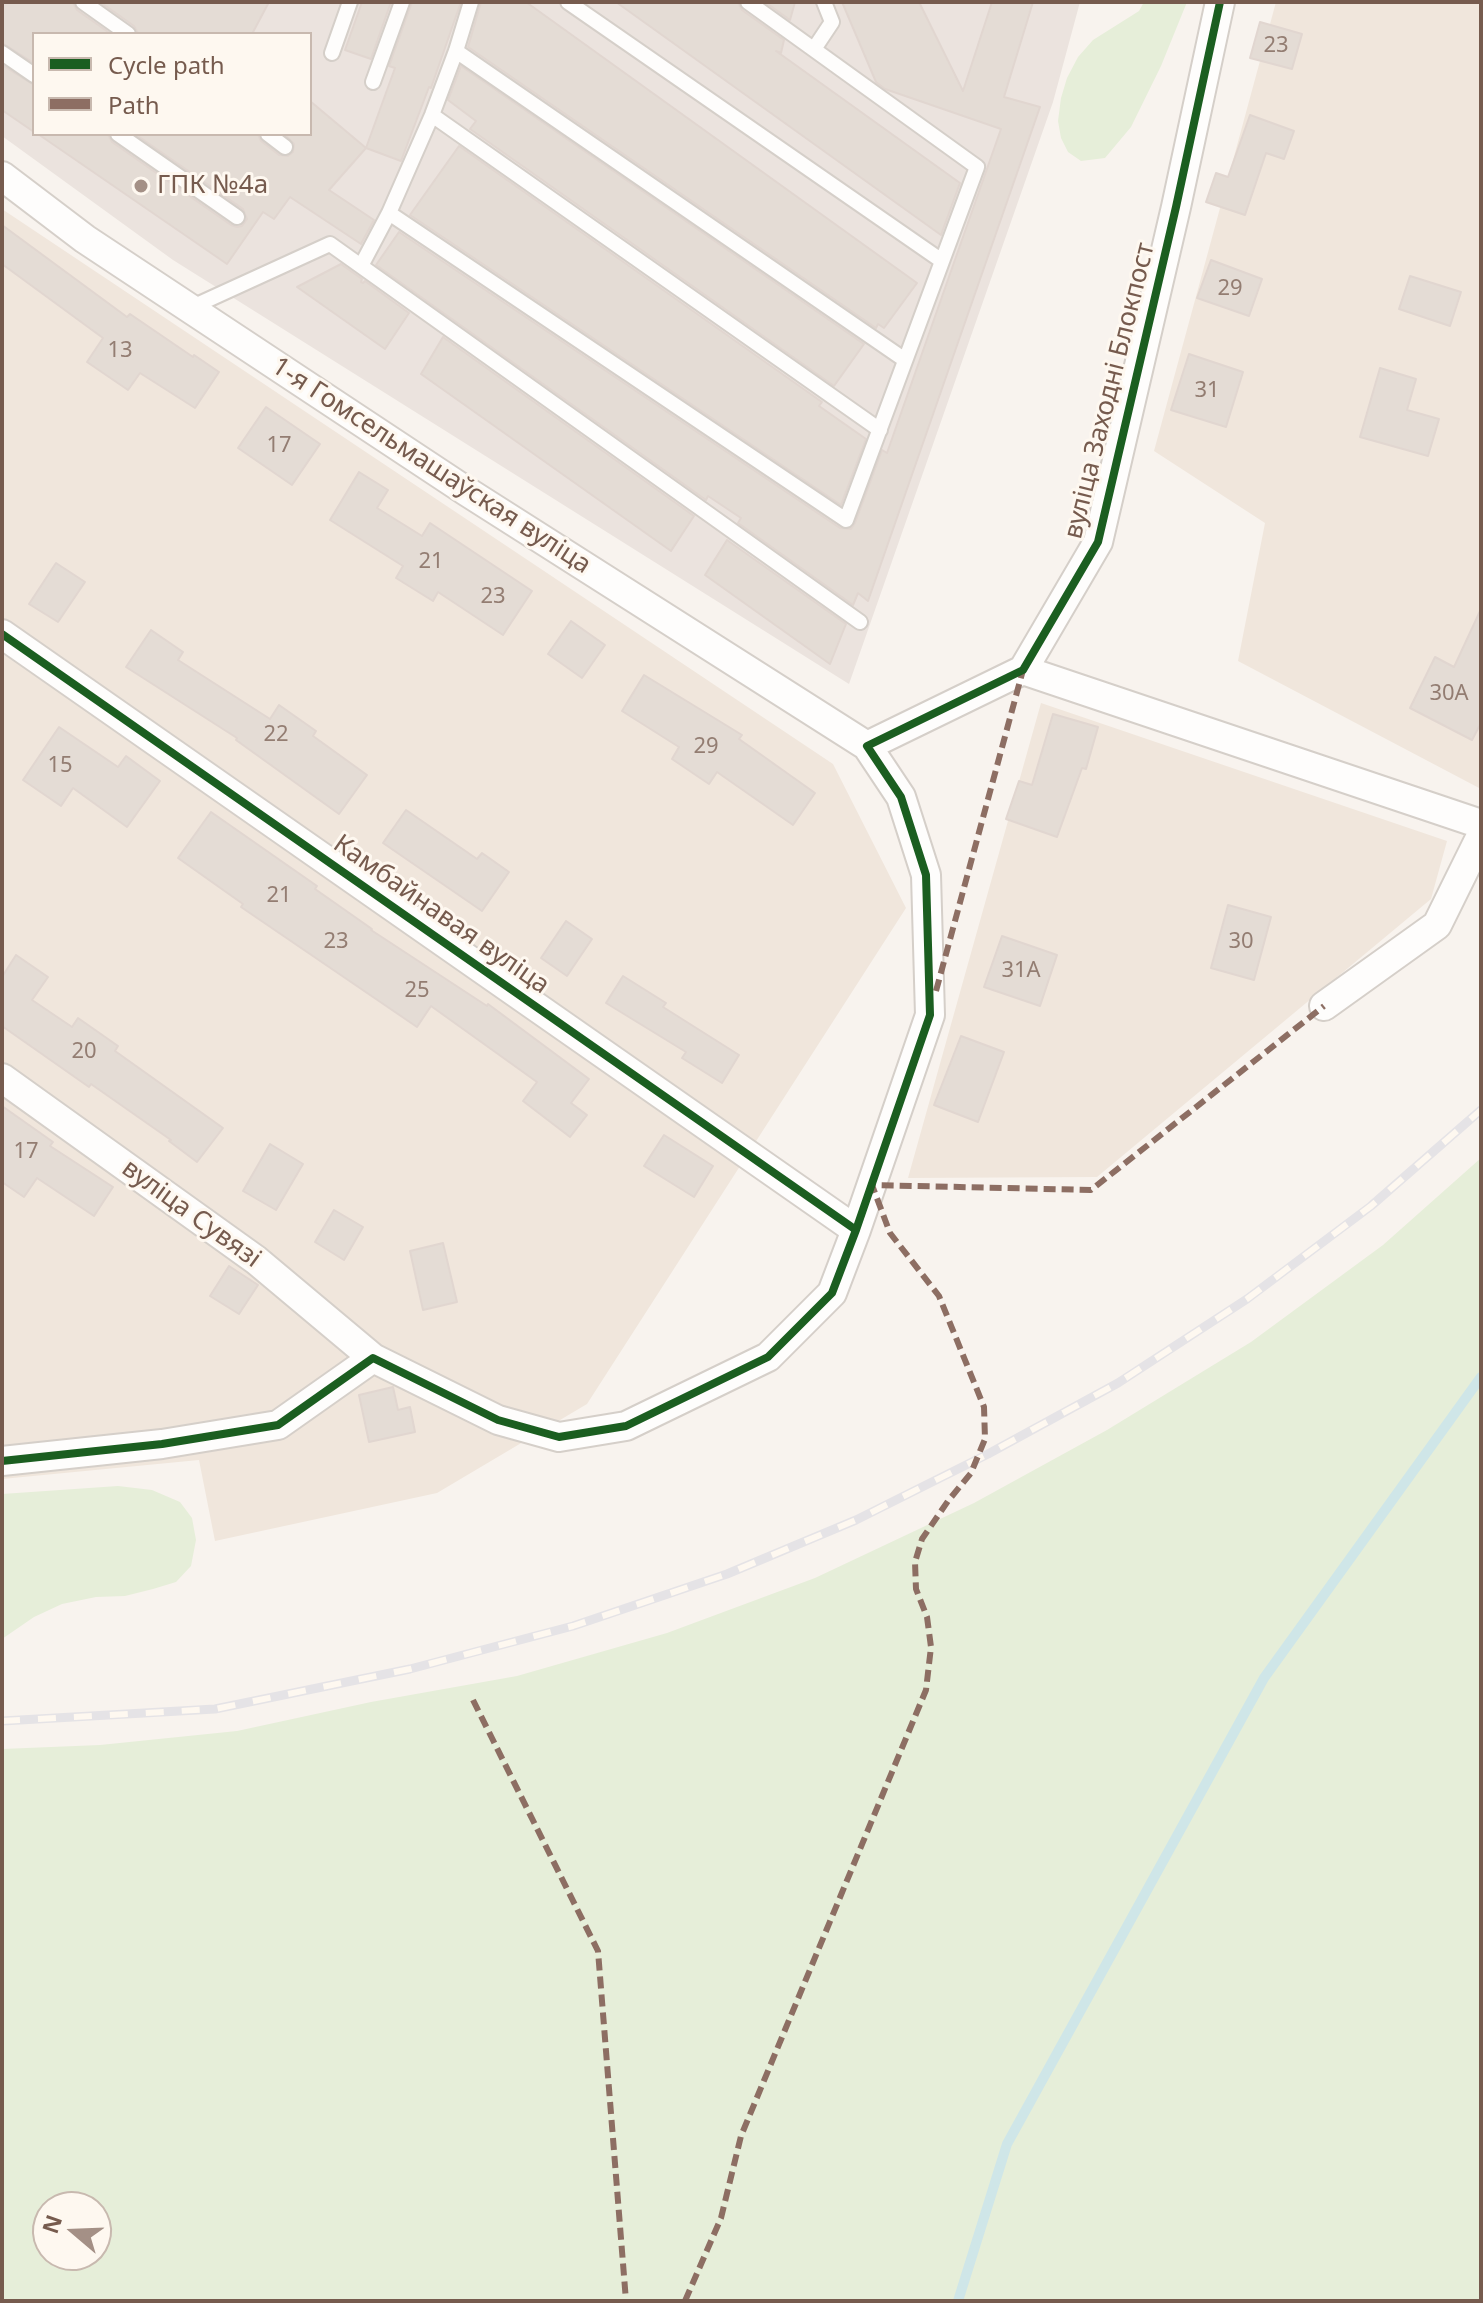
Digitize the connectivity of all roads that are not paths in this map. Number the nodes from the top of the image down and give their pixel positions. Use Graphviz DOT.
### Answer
graph roads {
  1 [pos="83,2"];
  2 [pos="350,2"];
  3 [pos="402,2"];
  4 [pos="471,2"];
  5 [pos="568,2"];
  6 [pos="748,2"];
  7 [pos="824,2"];
  8 [pos="1220,2"];
  9 [pos="125,32"];
  10 [pos="814,49"];
  11 [pos="456,51"];
  12 [pos="2,53"];
  13 [pos="332,53"];
  14 [pos="32,74"];
  15 [pos="373,82"];
  16 [pos="432,115"];
  17 [pos="121,136"];
  18 [pos="271,136"];
  19 [pos="285,147"];
  20 [pos="2,176"];
  21 [pos="389,213"];
  22 [pos="237,217"];
  23 [pos="942,261"];
  24 [pos="361,266"];
  25 [pos="190,308"];
  26 [pos="905,360"];
  27 [pos="880,430"];
  28 [pos="860,622"];
  29 [pos="2,634"];
  30 [pos="1023,670"];
  31 [pos="867,746"];
  32 [pos="1481,824"];
  33 [pos="1481,836"];
  34 [pos="1324,1006"];
  35 [pos="2,1078"];
  36 [pos="856,1230"];
  37 [pos="373,1358"];
  38 [pos="2,1461"];
  1 -- 9 [label="lane"];
  2 -- 13 [label="lane"];
  3 -- 15 [label="lane"];
  4 -- 11 [label="lane"];
  5 -- 23 [label="lane"];
  6 -- 10 [label="lane"];
  7 -- 10 [label="lane"];
  8 -- 30 [label="street, вуліца Заходні Блокпост"];
  10 -- 23 [label="lane"];
  11 -- 16 [label="lane"];
  11 -- 26 [label="lane"];
  12 -- 14 [label="lane"];
  16 -- 21 [label="lane"];
  16 -- 27 [label="lane"];
  17 -- 22 [label="lane"];
  18 -- 19 [label="lane"];
  20 -- 25 [label="street, 1-я Гомсельмашаўская вуліца"];
  21 -- 24 [label="lane"];
  21 -- 27 [label="lane"];
  23 -- 26 [label="lane"];
  24 -- 25 [label="lane"];
  24 -- 28 [label="lane"];
  25 -- 31 [label="street, 1-я Гомсельмашаўская вуліца"];
  26 -- 27 [label="lane"];
  29 -- 36 [label="street, Камбайнавая вуліца"];
  30 -- 31 [label="street"];
  30 -- 32 [label="street"];
  31 -- 36 [label="street"];
  33 -- 34 [label="street"];
  35 -- 37 [label="street, вуліца Сувязі"];
  36 -- 37 [label="street, вуліца Сувязі"];
  37 -- 38 [label="street"];
}
